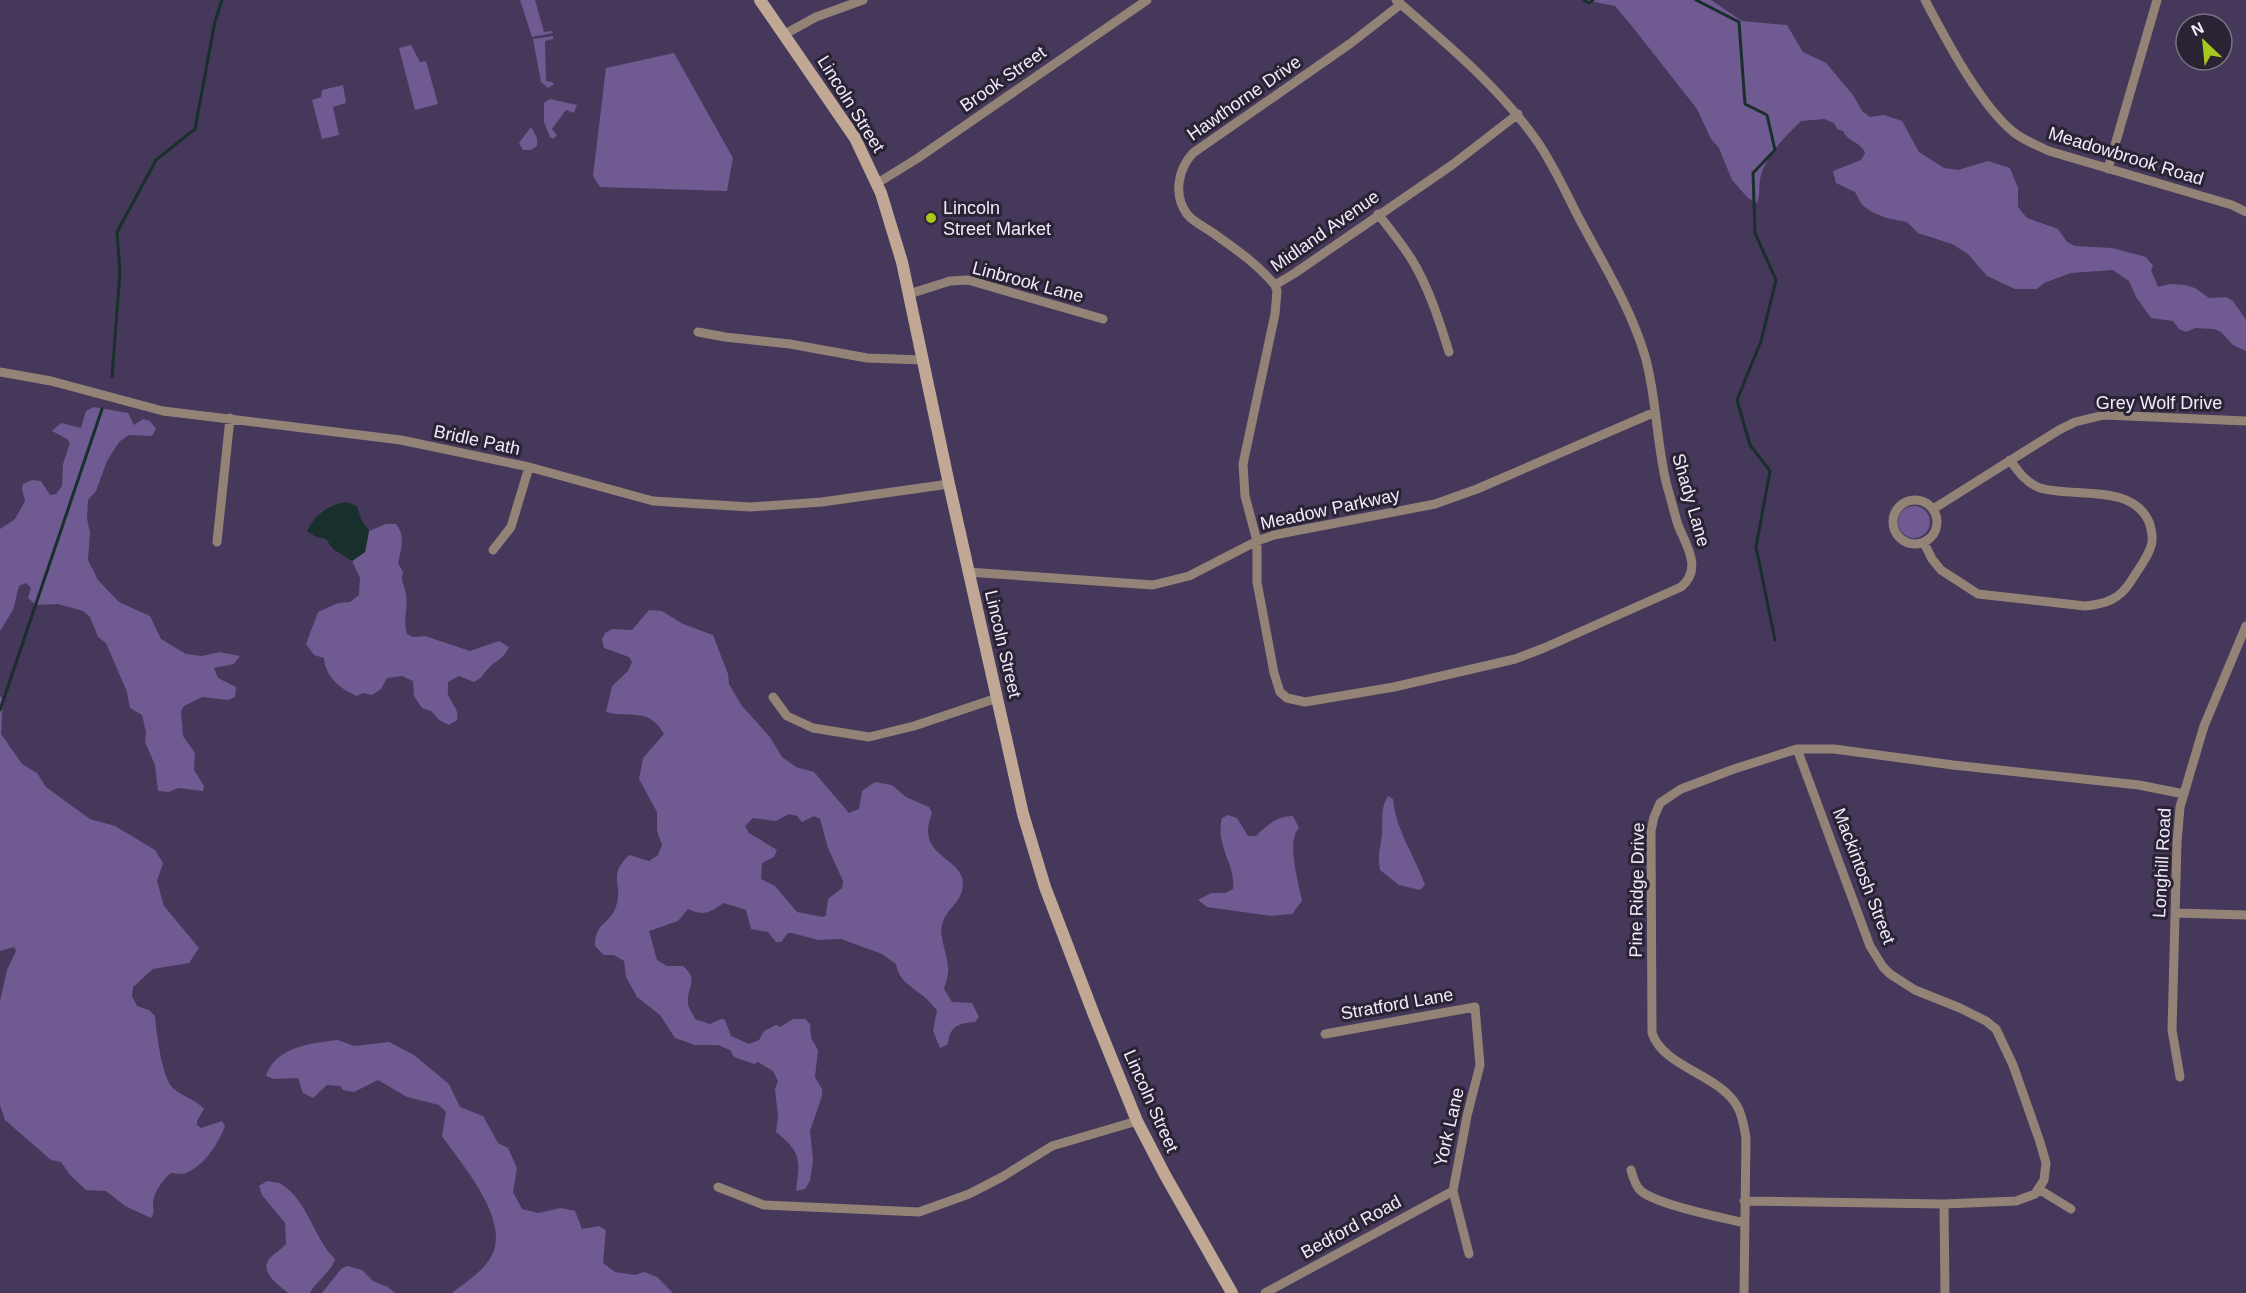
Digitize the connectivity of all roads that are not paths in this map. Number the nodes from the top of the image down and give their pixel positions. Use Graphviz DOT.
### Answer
graph roads {
  1 [pos="760,0"];
  2 [pos="863,0"];
  3 [pos="1147,0"];
  4 [pos="1925,0"];
  5 [pos="2157,0"];
  6 [pos="1398,2"];
  7 [pos="785,34"];
  8 [pos="1518,114"];
  9 [pos="2108,169"];
  10 [pos="876,184"];
  11 [pos="2246,212"];
  12 [pos="1378,214"];
  13 [pos="1275,285"];
  14 [pos="909,294"];
  15 [pos="1103,319"];
  16 [pos="698,332"];
  17 [pos="1449,352"];
  18 [pos="923,360"];
  19 [pos="0,372"];
  20 [pos="1655,412"];
  21 [pos="230,418"];
  22 [pos="2246,421"];
  23 [pos="2010,460"];
  24 [pos="529,467"];
  25 [pos="949,484"];
  26 [pos="1933,509"];
  27 [pos="1257,541"];
  28 [pos="217,542"];
  29 [pos="1923,543"];
  30 [pos="493,550"];
  31 [pos="968,572"];
  32 [pos="2246,626"];
  33 [pos="773,697"];
  34 [pos="997,698"];
  35 [pos="1797,749"];
  36 [pos="2184,794"];
  37 [pos="2175,913"];
  38 [pos="2246,915"];
  39 [pos="1475,1007"];
  40 [pos="1325,1034"];
  41 [pos="2180,1077"];
  42 [pos="1137,1121"];
  43 [pos="1631,1170"];
  44 [pos="718,1187"];
  45 [pos="2040,1190"];
  46 [pos="1453,1191"];
  47 [pos="1744,1201"];
  48 [pos="1944,1204"];
  49 [pos="2072,1209"];
  50 [pos="1744,1223"];
  51 [pos="1469,1254"];
  52 [pos="1232,1293"];
  53 [pos="1265,1293"];
  54 [pos="1744,1293"];
  55 [pos="1945,1293"];
  1 -- 7 [label="main road, Lincoln Street"];
  2 -- 7 [label="street"];
  3 -- 10 [label="street, Brook Street"];
  4 -- 9 [label="street, Meadowbrook Road"];
  5 -- 9 [label="street"];
  6 -- 8 [label="street, Shady Lane"];
  6 -- 13 [label="street, Hawthorne Drive"];
  7 -- 10 [label="main road, Lincoln Street"];
  8 -- 12 [label="street, Midland Avenue"];
  8 -- 20 [label="street, Shady Lane"];
  9 -- 11 [label="street, Meadowbrook Road"];
  10 -- 14 [label="main road, Lincoln Street"];
  12 -- 13 [label="street, Midland Avenue"];
  12 -- 17 [label="street"];
  13 -- 27 [label="street, Midland Avenue"];
  14 -- 15 [label="street, Linbrook Lane"];
  14 -- 18 [label="main road, Lincoln Street"];
  16 -- 18 [label="street"];
  18 -- 25 [label="main road, Lincoln Street"];
  19 -- 21 [label="street, Bridle Path"];
  20 -- 27 [label="street, Meadow Parkway"];
  20 -- 27 [label="street, Shady Lane"];
  21 -- 24 [label="street, Bridle Path"];
  21 -- 28 [label="street"];
  22 -- 23 [label="street, Grey Wolf Drive"];
  23 -- 26 [label="street, Grey Wolf Drive"];
  23 -- 29 [label="street"];
  24 -- 25 [label="street, Bridle Path"];
  24 -- 30 [label="street"];
  25 -- 31 [label="main road, Lincoln Street"];
  26 -- 29 [label="street"];
  26 -- 29 [label="street"];
  27 -- 31 [label="street, Meadow Parkway"];
  31 -- 34 [label="main road, Lincoln Street"];
  32 -- 36 [label="street, Longhill Road"];
  33 -- 34 [label="street"];
  34 -- 42 [label="main road, Lincoln Street"];
  35 -- 36 [label="street, Pine Ridge Drive"];
  35 -- 45 [label="street, Mackintosh Street"];
  35 -- 47 [label="street, Pine Ridge Drive"];
  36 -- 37 [label="street, Longhill Road"];
  37 -- 38 [label="street"];
  37 -- 41 [label="street, Longhill Road"];
  39 -- 40 [label="street, Stratford Lane"];
  39 -- 46 [label="street, York Lane"];
  42 -- 44 [label="street"];
  42 -- 52 [label="main road, Lincoln Street"];
  43 -- 50 [label="street"];
  45 -- 48 [label="street"];
  45 -- 49 [label="street"];
  46 -- 51 [label="street, York Lane"];
  46 -- 53 [label="street, Bedford Road"];
  47 -- 48 [label="street"];
  47 -- 50 [label="street, Pine Ridge Drive"];
  48 -- 55 [label="street"];
  50 -- 54 [label="street, Pine Ridge Drive"];
}
